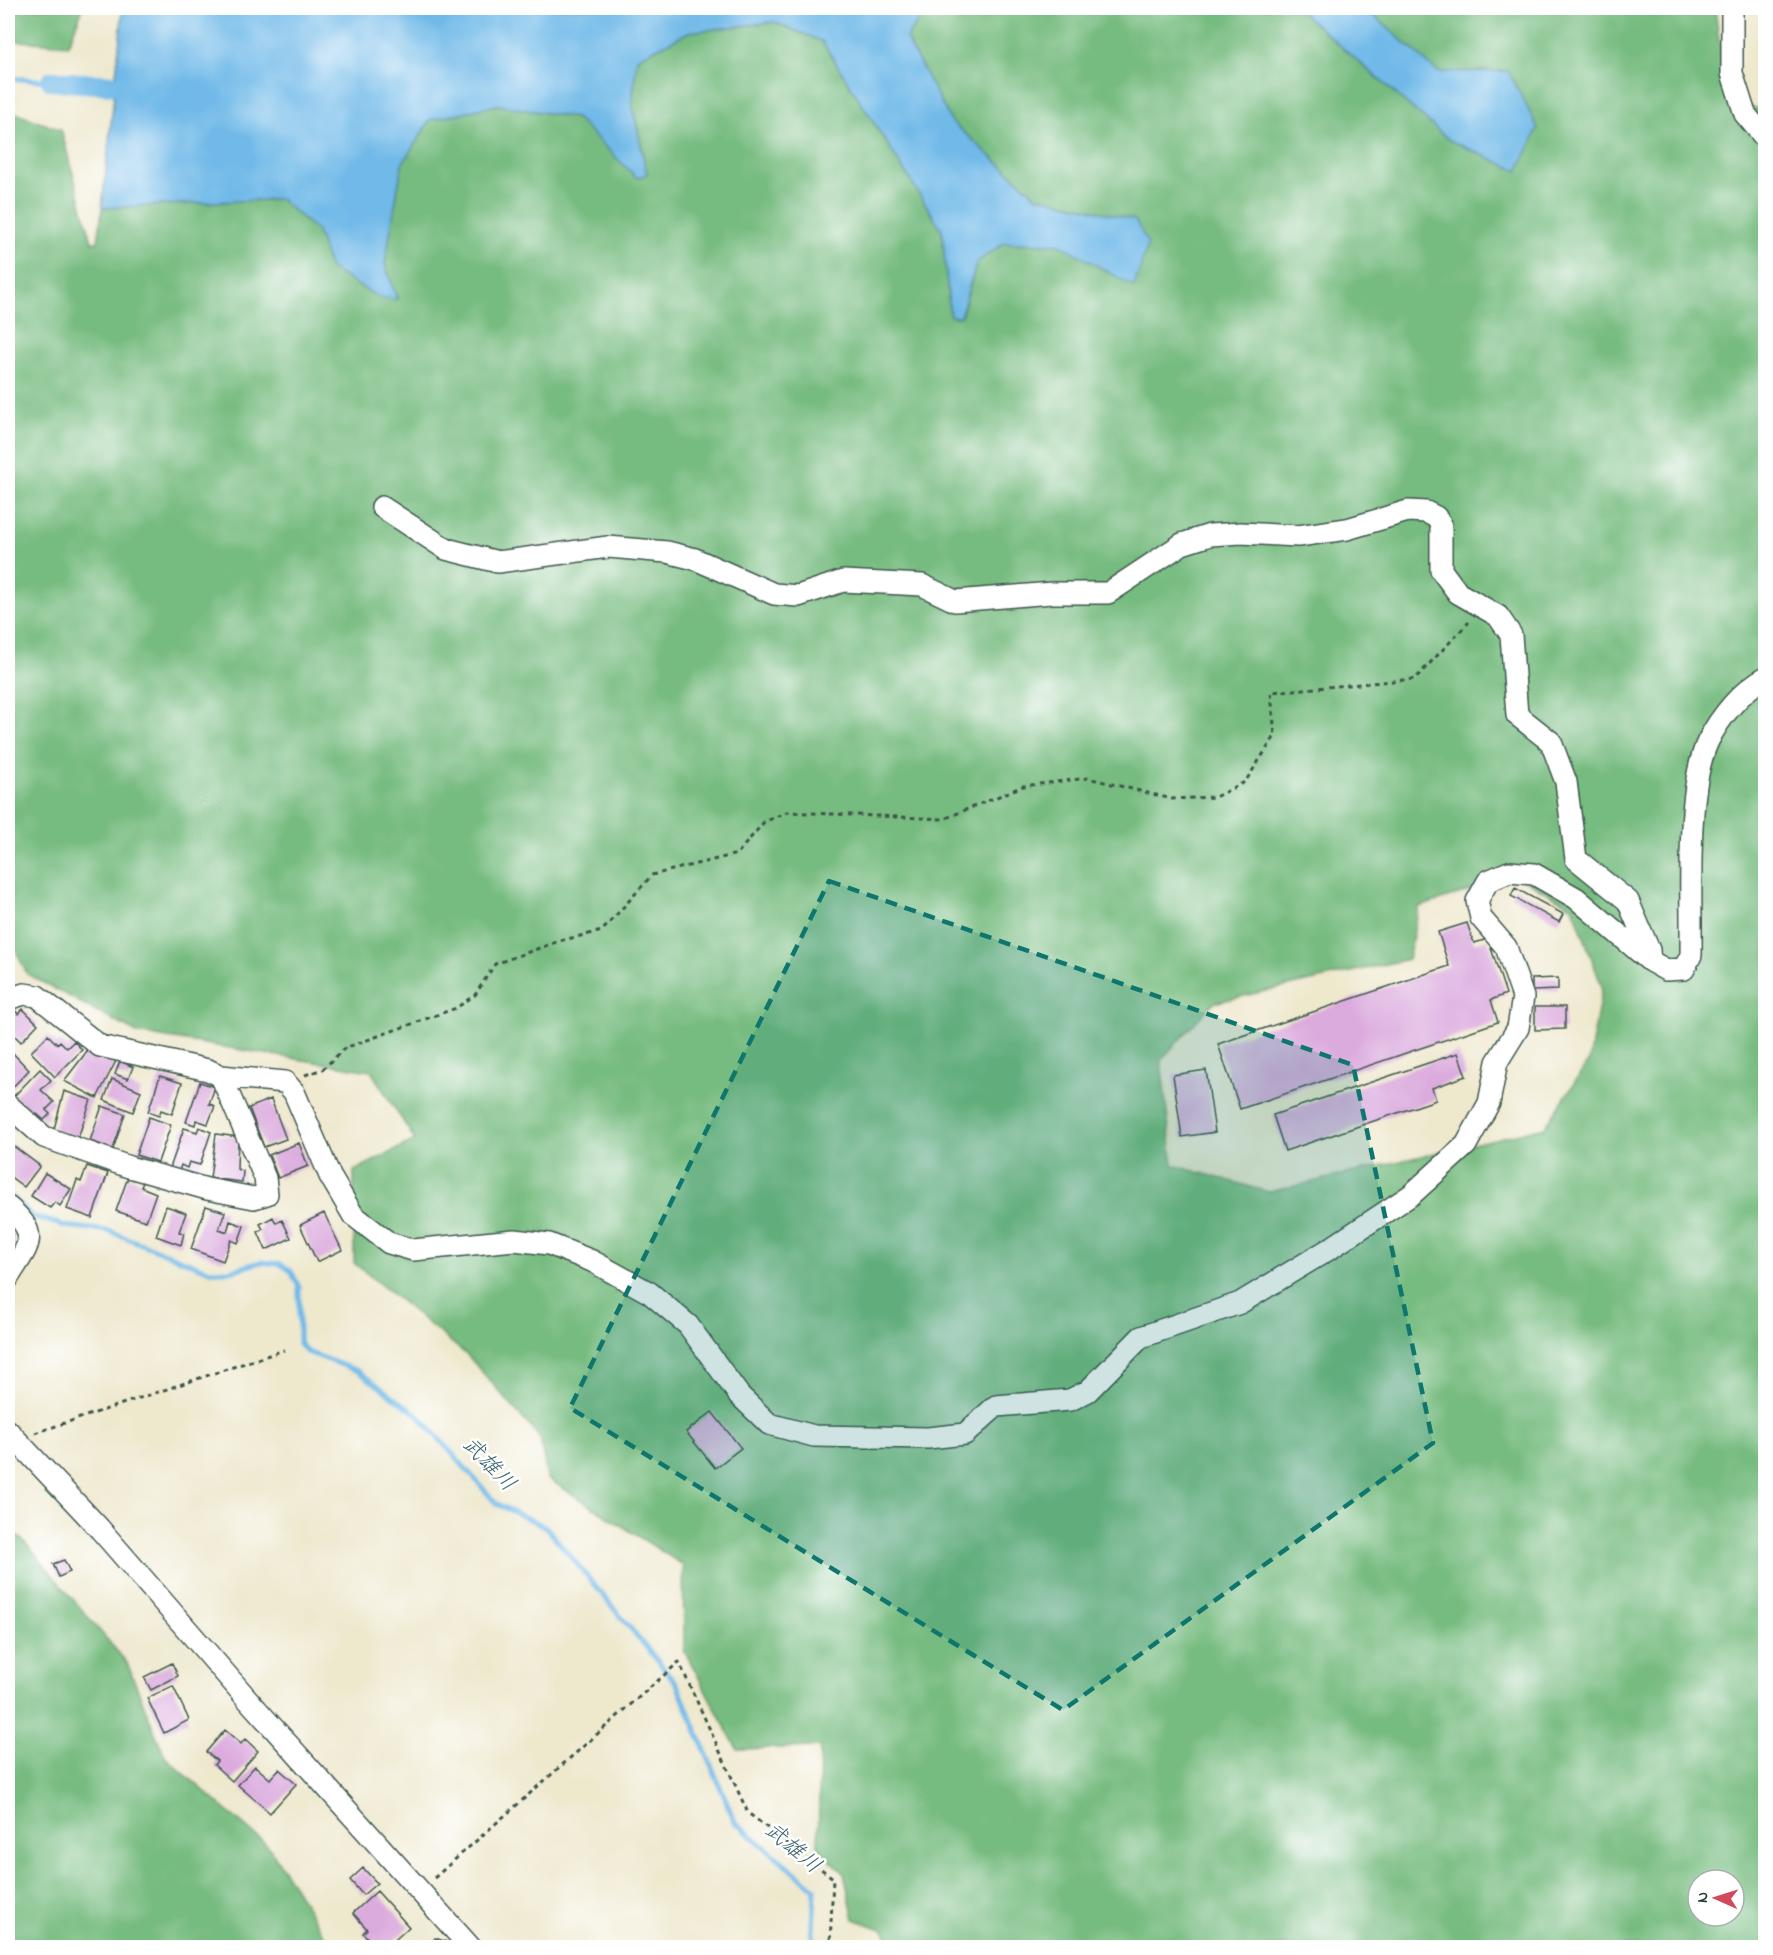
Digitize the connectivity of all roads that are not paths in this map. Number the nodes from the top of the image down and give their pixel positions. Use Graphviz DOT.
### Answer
graph roads {
  1 [pos="1732,8"];
  2 [pos="1766,139"];
  3 [pos="382,507"];
  4 [pos="1766,676"];
  5 [pos="1650,961"];
  6 [pos="8,999"];
  7 [pos="220,1076"];
  8 [pos="8,1105"];
  9 [pos="8,1206"];
  10 [pos="8,1278"];
  11 [pos="13,1438"];
  12 [pos="471,1947"];
  1 -- 2 [label="street"];
  3 -- 5 [label="street"];
  4 -- 5 [label="street"];
  5 -- 7 [label="street"];
  6 -- 7 [label="street"];
  7 -- 8 [label="street"];
  9 -- 10 [label="street"];
  11 -- 12 [label="street"];
}
